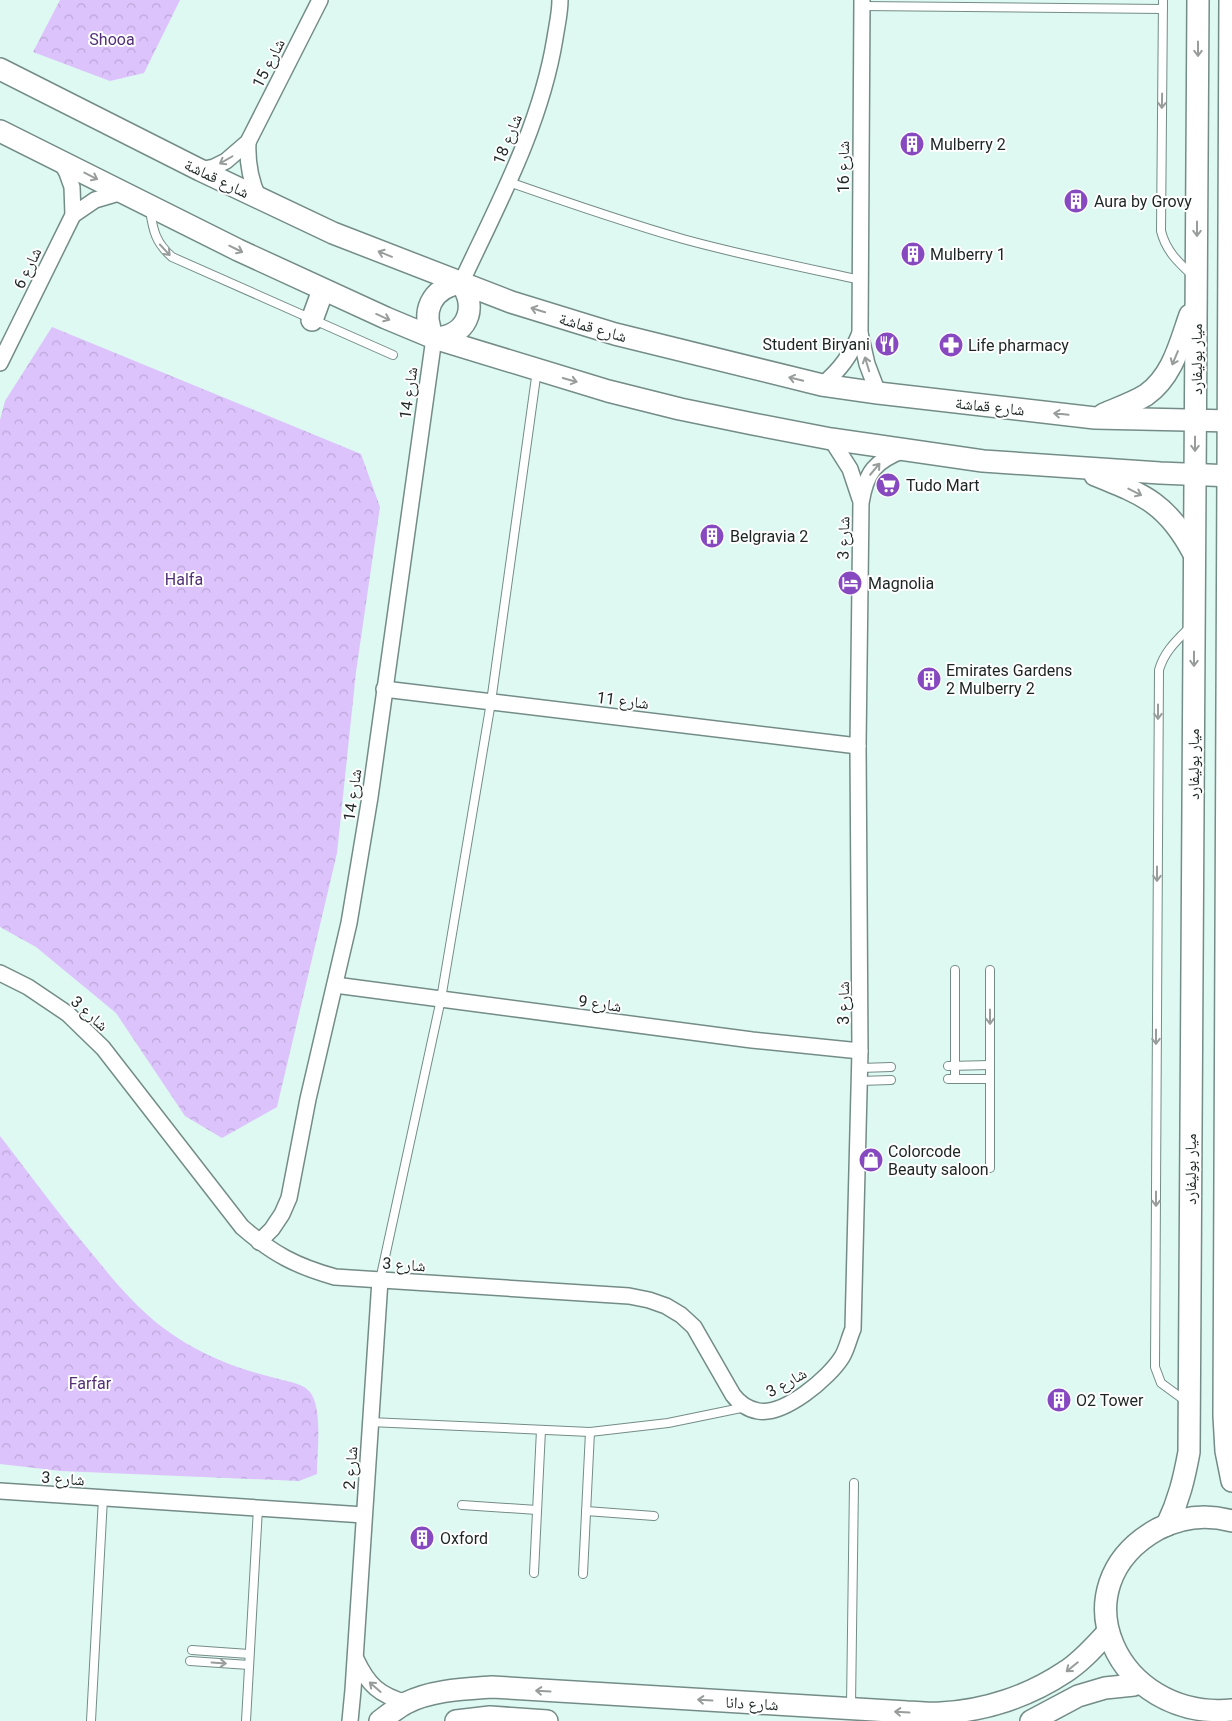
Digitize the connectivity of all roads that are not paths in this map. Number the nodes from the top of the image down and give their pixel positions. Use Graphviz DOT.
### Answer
graph roads {
  1 [pos="320,0"];
  2 [pos="560,0"];
  3 [pos="1163,0"];
  4 [pos="1198,0"];
  5 [pos="1230,0"];
  6 [pos="862,3"];
  7 [pos="1163,9"];
  8 [pos="0,69"];
  9 [pos="0,131"];
  10 [pos="248,142"];
  11 [pos="60,160"];
  12 [pos="200,170"];
  13 [pos="509,182"];
  14 [pos="122,192"];
  15 [pos="258,198"];
  16 [pos="150,206"];
  17 [pos="72,215"];
  18 [pos="861,280"];
  19 [pos="461,283"];
  20 [pos="1196,287"];
  21 [pos="323,290"];
  22 [pos="312,320"];
  23 [pos="1230,325"];
  24 [pos="860,333"];
  25 [pos="434,338"];
  26 [pos="393,355"];
  27 [pos="0,363"];
  28 [pos="537,370"];
  29 [pos="822,385"];
  30 [pos="878,393"];
  31 [pos="1095,418"];
  32 [pos="1195,421"];
  33 [pos="1230,421"];
  34 [pos="831,439"];
  35 [pos="906,450"];
  36 [pos="1074,467"];
  37 [pos="1195,474"];
  38 [pos="1230,476"];
  39 [pos="862,503"];
  40 [pos="1194,555"];
  41 [pos="1230,575"];
  42 [pos="1194,623"];
  43 [pos="384,689"];
  44 [pos="490,702"];
  45 [pos="858,746"];
  46 [pos="956,970"];
  47 [pos="990,970"];
  48 [pos="0,973"];
  49 [pos="335,985"];
  50 [pos="441,999"];
  51 [pos="860,1051"];
  52 [pos="990,1064"];
  53 [pos="952,1066"];
  54 [pos="891,1067"];
  55 [pos="860,1075"];
  56 [pos="990,1079"];
  57 [pos="891,1080"];
  58 [pos="990,1168"];
  59 [pos="259,1242"];
  60 [pos="380,1280"];
  61 [pos="1228,1378"];
  62 [pos="1189,1403"];
  63 [pos="746,1407"];
  64 [pos="370,1422"];
  65 [pos="541,1430"];
  66 [pos="590,1432"];
  67 [pos="1232,1480"];
  68 [pos="854,1483"];
  69 [pos="0,1492"];
  70 [pos="103,1498"];
  71 [pos="462,1505"];
  72 [pos="258,1508"];
  73 [pos="537,1510"];
  74 [pos="586,1511"];
  75 [pos="364,1515"];
  76 [pos="654,1516"];
  77 [pos="1232,1521"];
  78 [pos="1167,1525"];
  79 [pos="534,1573"];
  80 [pos="583,1574"];
  81 [pos="1107,1633"];
  82 [pos="192,1650"];
  83 [pos="250,1654"];
  84 [pos="355,1658"];
  85 [pos="190,1661"];
  86 [pos="249,1665"];
  87 [pos="1134,1685"];
  88 [pos="406,1703"];
  89 [pos="851,1709"];
  90 [pos="1222,1714"];
  91 [pos="91,1721"];
  92 [pos="246,1721"];
  93 [pos="350,1721"];
  94 [pos="380,1721"];
  95 [pos="456,1721"];
  96 [pos="547,1721"];
  97 [pos="1031,1721"];
  1 -- 10 [label="street, شارع 15"];
  2 -- 13 [label="street, شارع 18"];
  3 -- 7 [label="lane"];
  4 -- 20 [label="street, ميار بوليفارد, one-way"];
  5 -- 23 [label="street, ميار بوليفارد"];
  6 -- 7 [label="lane"];
  6 -- 18 [label="street, شارع 16"];
  7 -- 20 [label="lane, one-way"];
  8 -- 12 [label="street, شارع قماشة"];
  9 -- 11 [label="street"];
  10 -- 12 [label="street, شارع 15, one-way"];
  10 -- 15 [label="street, شارع 15"];
  11 -- 14 [label="street, one-way"];
  11 -- 17 [label="street, شارع 6"];
  12 -- 15 [label="street, شارع قماشة"];
  13 -- 18 [label="lane"];
  13 -- 19 [label="street, شارع 18"];
  14 -- 16 [label="street"];
  14 -- 17 [label="street"];
  19 -- 15 [label="street, شارع قماشة, one-way"];
  16 -- 21 [label="street, one-way"];
  16 -- 22 [label="lane, one-way"];
  17 -- 27 [label="street, شارع 6"];
  18 -- 24 [label="street, شارع 16"];
  19 -- 25 [label="street"];
  19 -- 25 [label="street"];
  29 -- 19 [label="street, شارع قماشة, one-way"];
  20 -- 31 [label="street, one-way"];
  20 -- 32 [label="street, ميار بوليفارد"];
  21 -- 22 [label="street"];
  21 -- 25 [label="street, one-way"];
  22 -- 26 [label="lane"];
  23 -- 33 [label="street, ميار بوليفارد"];
  24 -- 29 [label="street, شارع 16"];
  30 -- 24 [label="street, شارع 16, one-way"];
  25 -- 28 [label="street"];
  25 -- 43 [label="street, شارع 14"];
  28 -- 34 [label="street, one-way"];
  28 -- 44 [label="lane"];
  29 -- 30 [label="street, شارع قماشة"];
  31 -- 30 [label="street, شارع قماشة, one-way"];
  31 -- 32 [label="street, شارع قماشة"];
  32 -- 33 [label="street, شارع قماشة"];
  32 -- 37 [label="street, ميار بوليفارد, one-way"];
  33 -- 38 [label="street, ميار بوليفارد"];
  34 -- 35 [label="street"];
  34 -- 39 [label="street, شارع 3"];
  35 -- 36 [label="street"];
  39 -- 35 [label="street, شارع 3, one-way"];
  36 -- 37 [label="street"];
  36 -- 40 [label="street, one-way"];
  37 -- 38 [label="street"];
  37 -- 40 [label="street, ميار بوليفارد"];
  38 -- 41 [label="street, ميار بوليفارد"];
  39 -- 45 [label="street, شارع 3"];
  40 -- 42 [label="street, ميار بوليفارد"];
  41 -- 61 [label="street, ميار بوليفارد"];
  42 -- 62 [label="street, ميار بوليفارد, one-way"];
  42 -- 62 [label="lane, one-way"];
  43 -- 44 [label="street, شارع 11"];
  43 -- 49 [label="street, شارع 14"];
  44 -- 45 [label="street, شارع 11"];
  44 -- 50 [label="lane"];
  45 -- 51 [label="street, شارع 3"];
  46 -- 53 [label="lane"];
  47 -- 52 [label="lane, one-way"];
  48 -- 59 [label="street, شارع 3"];
  49 -- 50 [label="street, شارع 9"];
  49 -- 59 [label="street, شارع 14"];
  50 -- 51 [label="street, شارع 9"];
  50 -- 60 [label="lane"];
  51 -- 55 [label="street, شارع 3"];
  52 -- 53 [label="lane"];
  52 -- 56 [label="lane"];
  53 -- 56 [label="lane"];
  54 -- 55 [label="lane"];
  55 -- 57 [label="lane"];
  55 -- 63 [label="street, شارع 3"];
  56 -- 58 [label="lane"];
  59 -- 60 [label="street, شارع 3"];
  60 -- 63 [label="street, شارع 3"];
  60 -- 64 [label="street, شارع 2"];
  61 -- 67 [label="street, ميار بوليفارد"];
  62 -- 78 [label="street, ميار بوليفارد"];
  63 -- 66 [label="lane"];
  64 -- 65 [label="lane"];
  64 -- 75 [label="street, شارع 2"];
  65 -- 66 [label="lane"];
  65 -- 73 [label="lane"];
  66 -- 74 [label="lane"];
  68 -- 89 [label="lane"];
  69 -- 70 [label="street, شارع 3"];
  70 -- 72 [label="street, شارع 3"];
  70 -- 91 [label="lane"];
  71 -- 73 [label="lane"];
  72 -- 75 [label="street, شارع 3"];
  72 -- 83 [label="lane"];
  73 -- 79 [label="lane"];
  74 -- 76 [label="lane"];
  74 -- 80 [label="lane"];
  75 -- 84 [label="street, شارع 2"];
  77 -- 78 [label="street"];
  78 -- 81 [label="street"];
  81 -- 87 [label="street"];
  81 -- 89 [label="street, شارع دانا, one-way"];
  82 -- 83 [label="lane"];
  83 -- 86 [label="lane"];
  88 -- 84 [label="street, one-way"];
  84 -- 93 [label="street, شارع 2"];
  85 -- 86 [label="lane, one-way"];
  86 -- 92 [label="lane"];
  87 -- 90 [label="street"];
  87 -- 97 [label="street"];
  89 -- 88 [label="street, شارع دانا, one-way"];
  88 -- 94 [label="street, شارع دانا"];
  95 -- 96 [label="street"];
}
